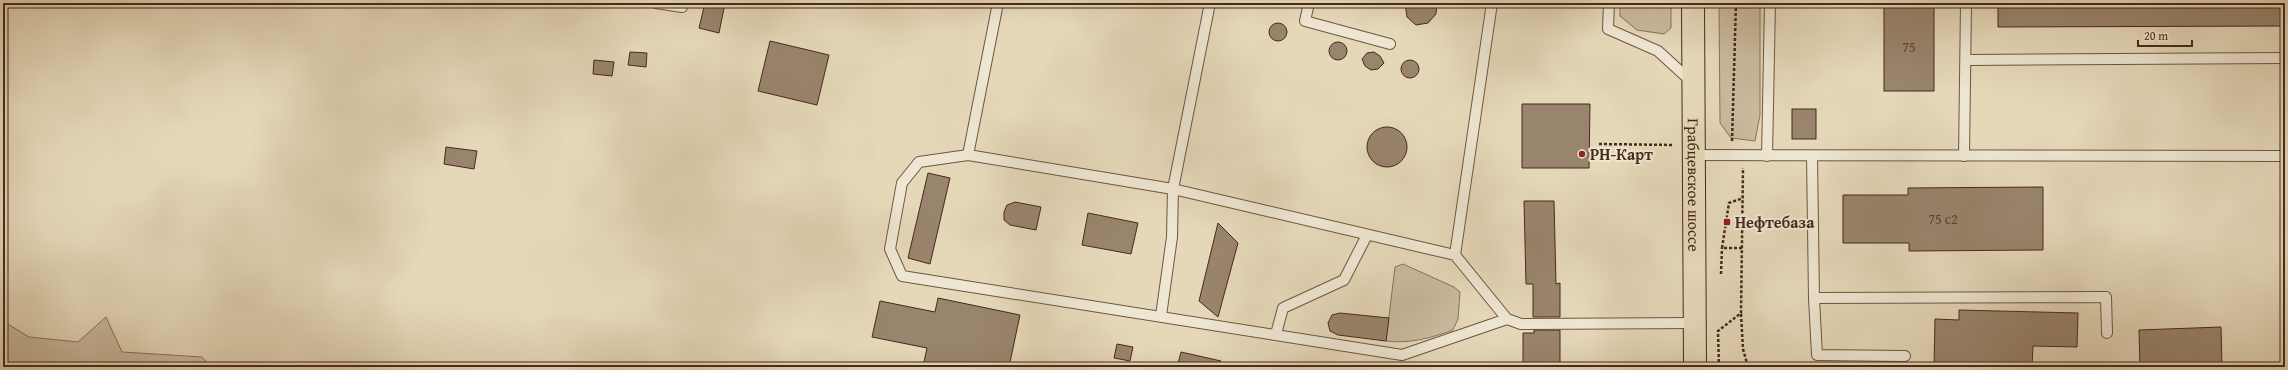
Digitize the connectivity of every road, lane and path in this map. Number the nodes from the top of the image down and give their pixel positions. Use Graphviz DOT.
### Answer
graph roads {
  1 [pos="656,3"];
  2 [pos="683,3"];
  3 [pos="998,3"];
  4 [pos="1210,3"];
  5 [pos="1309,3"];
  6 [pos="1492,3"];
  7 [pos="1608,3"];
  8 [pos="1693,3"];
  9 [pos="1736,3"];
  10 [pos="1770,3"];
  11 [pos="1966,3"];
  12 [pos="1390,44"];
  13 [pos="2285,58"];
  14 [pos="1966,60"];
  15 [pos="1694,84"];
  16 [pos="1599,144"];
  17 [pos="1686,150"];
  18 [pos="968,155"];
  19 [pos="1743,156"];
  20 [pos="1768,156"];
  21 [pos="1812,156"];
  22 [pos="1964,156"];
  23 [pos="2285,156"];
  24 [pos="1173,189"];
  25 [pos="1743,198"];
  26 [pos="1367,235"];
  27 [pos="1722,248"];
  28 [pos="1742,248"];
  29 [pos="1455,255"];
  30 [pos="1721,274"];
  31 [pos="1814,298"];
  32 [pos="1741,313"];
  33 [pos="1160,316"];
  34 [pos="1507,319"];
  35 [pos="1695,323"];
  36 [pos="2107,333"];
  37 [pos="1276,334"];
  38 [pos="1905,356"];
  39 [pos="1695,367"];
  40 [pos="1719,367"];
  41 [pos="1748,367"];
  1 -- 2 [label="lane"];
  3 -- 18 [label="lane"];
  4 -- 24 [label="lane"];
  5 -- 12 [label="lane"];
  6 -- 29 [label="lane"];
  7 -- 15 [label="lane"];
  8 -- 15 [label="main road, Грабцевское шоссе"];
  9 -- 19 [label="path"];
  10 -- 20 [label="lane"];
  11 -- 14 [label="lane"];
  13 -- 14 [label="lane"];
  14 -- 22 [label="lane"];
  15 -- 17 [label="main road, Грабцевское шоссе"];
  16 -- 17 [label="path"];
  17 -- 19 [label="lane"];
  17 -- 35 [label="main road, Грабцевское шоссе"];
  18 -- 24 [label="lane"];
  18 -- 33 [label="lane"];
  19 -- 20 [label="lane"];
  19 -- 25 [label="path"];
  20 -- 21 [label="lane"];
  21 -- 22 [label="lane"];
  21 -- 31 [label="lane"];
  22 -- 23 [label="lane"];
  24 -- 26 [label="lane"];
  24 -- 33 [label="lane"];
  25 -- 27 [label="path"];
  25 -- 28 [label="path"];
  26 -- 29 [label="lane"];
  26 -- 37 [label="lane"];
  27 -- 28 [label="path"];
  27 -- 30 [label="path"];
  28 -- 32 [label="path"];
  29 -- 34 [label="lane"];
  31 -- 36 [label="lane"];
  31 -- 38 [label="lane"];
  32 -- 40 [label="path"];
  32 -- 41 [label="path"];
  33 -- 37 [label="lane"];
  34 -- 35 [label="lane"];
  34 -- 37 [label="lane"];
  35 -- 39 [label="main road, Грабцевское шоссе"];
}
